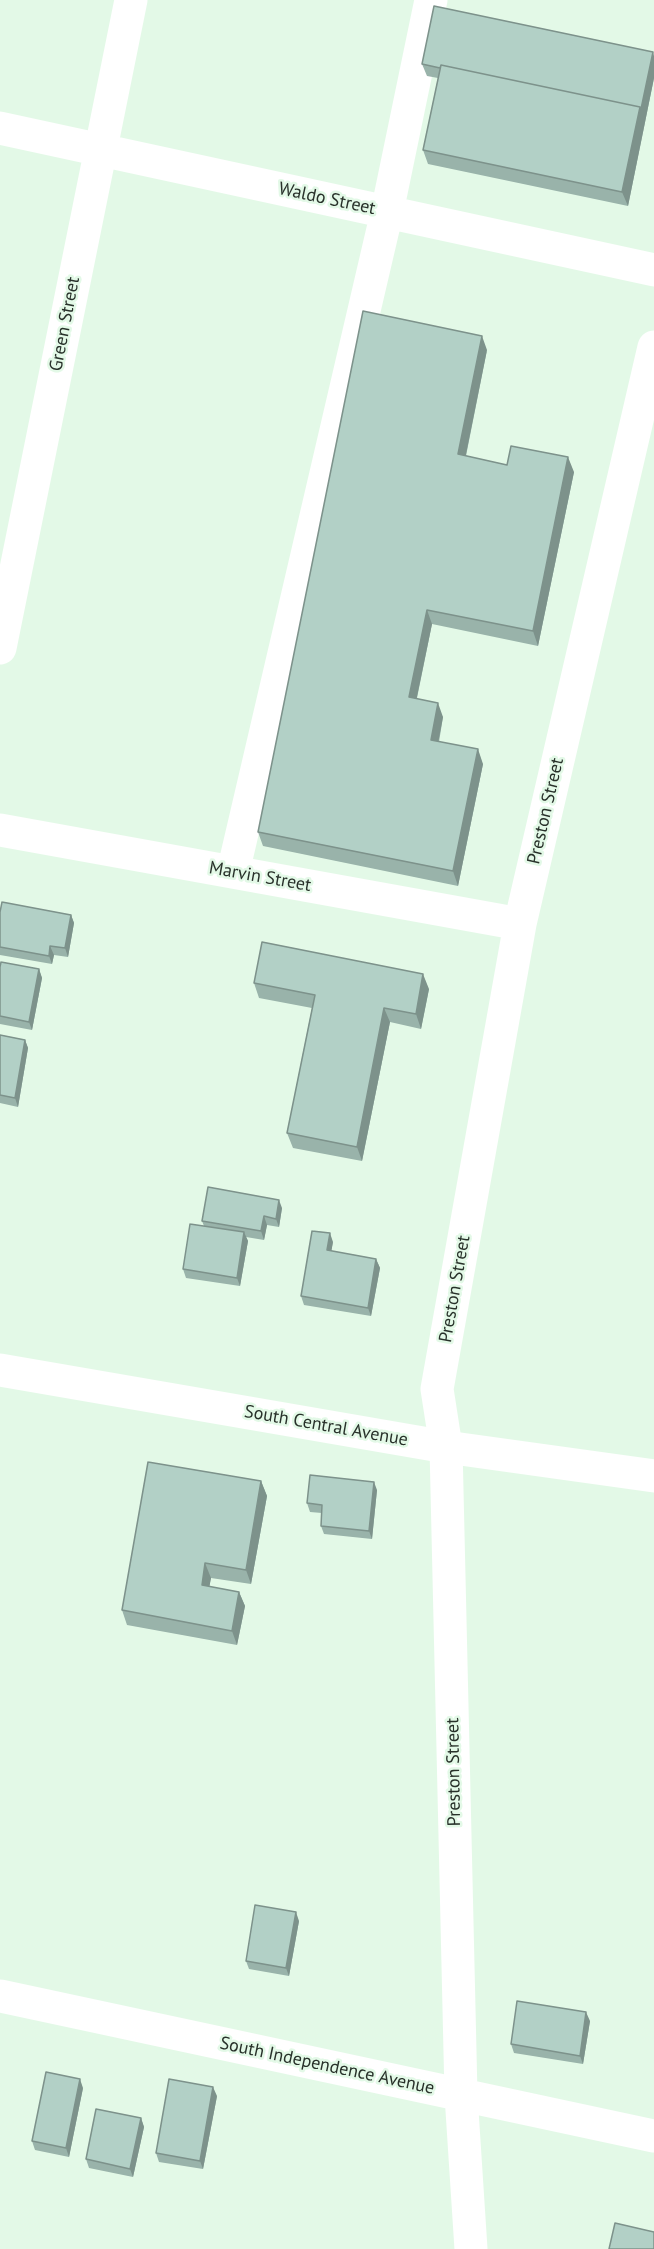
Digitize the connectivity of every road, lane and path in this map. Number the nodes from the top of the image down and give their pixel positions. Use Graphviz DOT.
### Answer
graph roads {
  1 [pos="131,0"];
  2 [pos="431,0"];
  3 [pos="0,128"];
  4 [pos="99,150"];
  5 [pos="387,212"];
  6 [pos="654,270"];
  7 [pos="654,346"];
  8 [pos="0,648"];
  9 [pos="0,830"];
  10 [pos="233,872"];
  11 [pos="520,924"];
  12 [pos="0,1370"];
  13 [pos="446,1447"];
  14 [pos="654,1476"];
  15 [pos="0,1996"];
  16 [pos="461,2095"];
  17 [pos="654,2136"];
  18 [pos="471,2249"];
  1 -- 4 [label="street, Green Street"];
  2 -- 5 [label="street"];
  3 -- 4 [label="street, Waldo Street"];
  4 -- 5 [label="street, Waldo Street"];
  4 -- 8 [label="street, Green Street"];
  5 -- 6 [label="street, Waldo Street"];
  5 -- 10 [label="street"];
  7 -- 11 [label="street, Preston Street"];
  9 -- 10 [label="street, Marvin Street"];
  10 -- 11 [label="street, Marvin Street"];
  11 -- 13 [label="street, Preston Street"];
  12 -- 13 [label="street, South Central Avenue"];
  13 -- 14 [label="street, South Central Avenue"];
  13 -- 16 [label="street, Preston Street"];
  15 -- 16 [label="street, South Independence Avenue"];
  16 -- 17 [label="street, South Independence Avenue"];
  16 -- 18 [label="street, Preston Street"];
}
